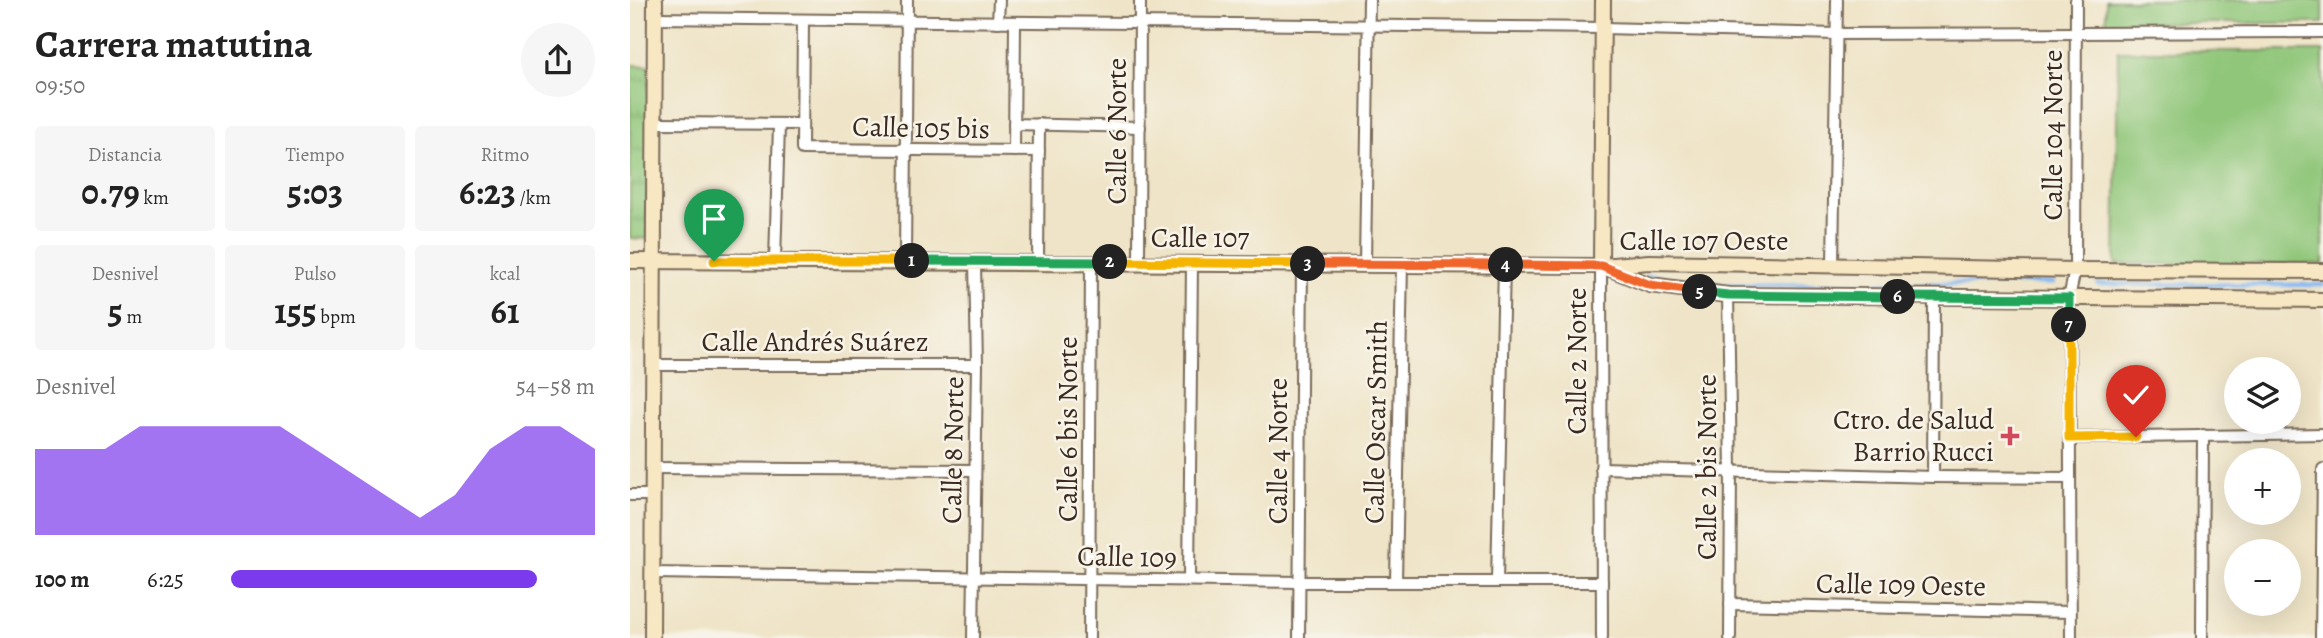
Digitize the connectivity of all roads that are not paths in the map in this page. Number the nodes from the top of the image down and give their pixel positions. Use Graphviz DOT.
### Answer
graph roads {
  1 [pos="655,0"];
  2 [pos="907,0"];
  3 [pos="999,0"];
  4 [pos="1140,0"];
  5 [pos="1368,0"];
  6 [pos="1603,0"];
  7 [pos="1837,0"];
  8 [pos="2076,0"];
  9 [pos="655,18"];
  10 [pos="803,20"];
  11 [pos="907,21"];
  12 [pos="998,22"];
  13 [pos="1015,22"];
  14 [pos="1140,23"];
  15 [pos="1368,26"];
  16 [pos="1603,28"];
  17 [pos="2076,32"];
  18 [pos="2323,32"];
  19 [pos="1836,34"];
  20 [pos="655,122"];
  21 [pos="802,124"];
  22 [pos="1014,124"];
  23 [pos="1039,124"];
  24 [pos="779,125"];
  25 [pos="1140,127"];
  26 [pos="906,150"];
  27 [pos="1014,151"];
  28 [pos="1039,151"];
  29 [pos="630,261"];
  30 [pos="654,261"];
  31 [pos="775,261"];
  32 [pos="905,261"];
  33 [pos="975,262"];
  34 [pos="1038,262"];
  35 [pos="1091,262"];
  36 [pos="1139,263"];
  37 [pos="1192,263"];
  38 [pos="1365,263"];
  39 [pos="1302,264"];
  40 [pos="1402,264"];
  41 [pos="1504,265"];
  42 [pos="1833,265"];
  43 [pos="1601,266"];
  44 [pos="2075,270"];
  45 [pos="2323,271"];
  46 [pos="1728,295"];
  47 [pos="1934,298"];
  48 [pos="2069,298"];
  49 [pos="2323,300"];
  50 [pos="653,365"];
  51 [pos="976,365"];
  52 [pos="2323,434"];
  53 [pos="2203,435"];
  54 [pos="2069,438"];
  55 [pos="652,468"];
  56 [pos="1601,468"];
  57 [pos="2323,469"];
  58 [pos="975,470"];
  59 [pos="1731,470"];
  60 [pos="1933,477"];
  61 [pos="2070,478"];
  62 [pos="630,495"];
  63 [pos="653,495"];
  64 [pos="652,573"];
  65 [pos="974,578"];
  66 [pos="1089,579"];
  67 [pos="1189,580"];
  68 [pos="1396,581"];
  69 [pos="1497,581"];
  70 [pos="1299,582"];
  71 [pos="1602,582"];
  72 [pos="1730,604"];
  73 [pos="2070,612"];
  74 [pos="652,638"];
  75 [pos="973,638"];
  76 [pos="1089,638"];
  77 [pos="1299,638"];
  78 [pos="1602,638"];
  79 [pos="1730,638"];
  80 [pos="2071,638"];
  81 [pos="2202,638"];
  82 [pos="2321,638"];
  1 -- 9 [label="street"];
  2 -- 11 [label="street"];
  3 -- 12 [label="street"];
  4 -- 14 [label="street, Calle 6 Norte"];
  5 -- 15 [label="street"];
  6 -- 16 [label="street, Calle 2 Norte"];
  7 -- 19 [label="street"];
  8 -- 17 [label="street, Calle 104 Norte"];
  9 -- 10 [label="street"];
  9 -- 20 [label="street"];
  10 -- 11 [label="street"];
  10 -- 21 [label="street"];
  11 -- 12 [label="street"];
  11 -- 26 [label="street"];
  12 -- 13 [label="street"];
  13 -- 14 [label="street"];
  13 -- 22 [label="street"];
  14 -- 15 [label="street"];
  14 -- 25 [label="street, Calle 6 Norte"];
  15 -- 16 [label="street"];
  15 -- 38 [label="street"];
  16 -- 19 [label="street"];
  16 -- 43 [label="street, Calle 2 Norte"];
  17 -- 18 [label="street"];
  17 -- 19 [label="street"];
  17 -- 44 [label="street, Calle 104 Norte"];
  19 -- 42 [label="street"];
  20 -- 24 [label="street"];
  20 -- 30 [label="street"];
  21 -- 24 [label="street"];
  21 -- 26 [label="street, Calle 105 bis"];
  22 -- 23 [label="street, Calle 105 bis"];
  22 -- 27 [label="street"];
  23 -- 25 [label="street, Calle 105 bis"];
  23 -- 28 [label="street"];
  24 -- 31 [label="street"];
  25 -- 36 [label="street, Calle 6 Norte"];
  26 -- 27 [label="street, Calle 105 bis"];
  26 -- 32 [label="street"];
  27 -- 28 [label="street, Calle 105 bis"];
  28 -- 34 [label="street"];
  29 -- 30 [label="street, Calle 107"];
  30 -- 31 [label="street, Calle 107"];
  30 -- 50 [label="street"];
  31 -- 32 [label="street, Calle 107"];
  32 -- 33 [label="street, Calle 107"];
  33 -- 34 [label="street, Calle 107"];
  33 -- 51 [label="street, Calle 8 Norte"];
  34 -- 35 [label="street, Calle 107"];
  35 -- 36 [label="street, Calle 107"];
  35 -- 66 [label="street, Calle 6 bis Norte"];
  36 -- 37 [label="street, Calle 107"];
  37 -- 39 [label="street, Calle 107"];
  37 -- 67 [label="street"];
  38 -- 39 [label="street, Calle 107"];
  38 -- 40 [label="street, Calle 107"];
  39 -- 70 [label="street, Calle 4 Norte"];
  40 -- 41 [label="street, Calle 107"];
  40 -- 68 [label="street, Calle Oscar Smith"];
  41 -- 43 [label="street, Calle 107"];
  41 -- 69 [label="street"];
  42 -- 43 [label="street, Calle 107 Oeste"];
  42 -- 44 [label="street, Calle 107 Oeste"];
  43 -- 46 [label="street, Calle 107 Oeste"];
  43 -- 56 [label="street, Calle 2 Norte"];
  44 -- 45 [label="street, Calle 107 Oeste"];
  44 -- 48 [label="street, Calle 104 Norte"];
  46 -- 47 [label="street, Calle 107 Oeste"];
  46 -- 59 [label="street, Calle 2 bis Norte"];
  47 -- 48 [label="street, Calle 107 Oeste"];
  47 -- 60 [label="street"];
  48 -- 49 [label="street, Calle 107 Oeste"];
  48 -- 54 [label="street"];
  50 -- 51 [label="street, Calle Andrés Suárez"];
  50 -- 55 [label="street"];
  51 -- 58 [label="street, Calle 8 Norte"];
  52 -- 53 [label="street"];
  53 -- 54 [label="street"];
  53 -- 81 [label="street"];
  54 -- 61 [label="street"];
  55 -- 58 [label="street"];
  55 -- 63 [label="street"];
  56 -- 59 [label="street"];
  56 -- 71 [label="street, Calle 2 Norte"];
  57 -- 82 [label="street"];
  58 -- 65 [label="street, Calle 8 Norte"];
  59 -- 60 [label="street"];
  59 -- 72 [label="street, Calle 2 bis Norte"];
  60 -- 61 [label="street"];
  61 -- 73 [label="street"];
  62 -- 63 [label="street"];
  63 -- 64 [label="street"];
  64 -- 65 [label="street, Calle 109"];
  64 -- 74 [label="street"];
  65 -- 66 [label="street, Calle 109"];
  65 -- 75 [label="street, Calle 8 Norte"];
  66 -- 67 [label="street, Calle 109"];
  66 -- 76 [label="street, Calle 6 bis Norte"];
  67 -- 70 [label="street, Calle 109"];
  68 -- 69 [label="street, Calle 109"];
  68 -- 70 [label="street, Calle 109"];
  69 -- 71 [label="street, Calle 109"];
  70 -- 77 [label="street, Calle 4 Norte"];
  71 -- 78 [label="street, Calle 2 Norte"];
  72 -- 73 [label="street, Calle 109 Oeste"];
  72 -- 79 [label="street, Calle 2 bis Norte"];
  73 -- 80 [label="street"];
}
